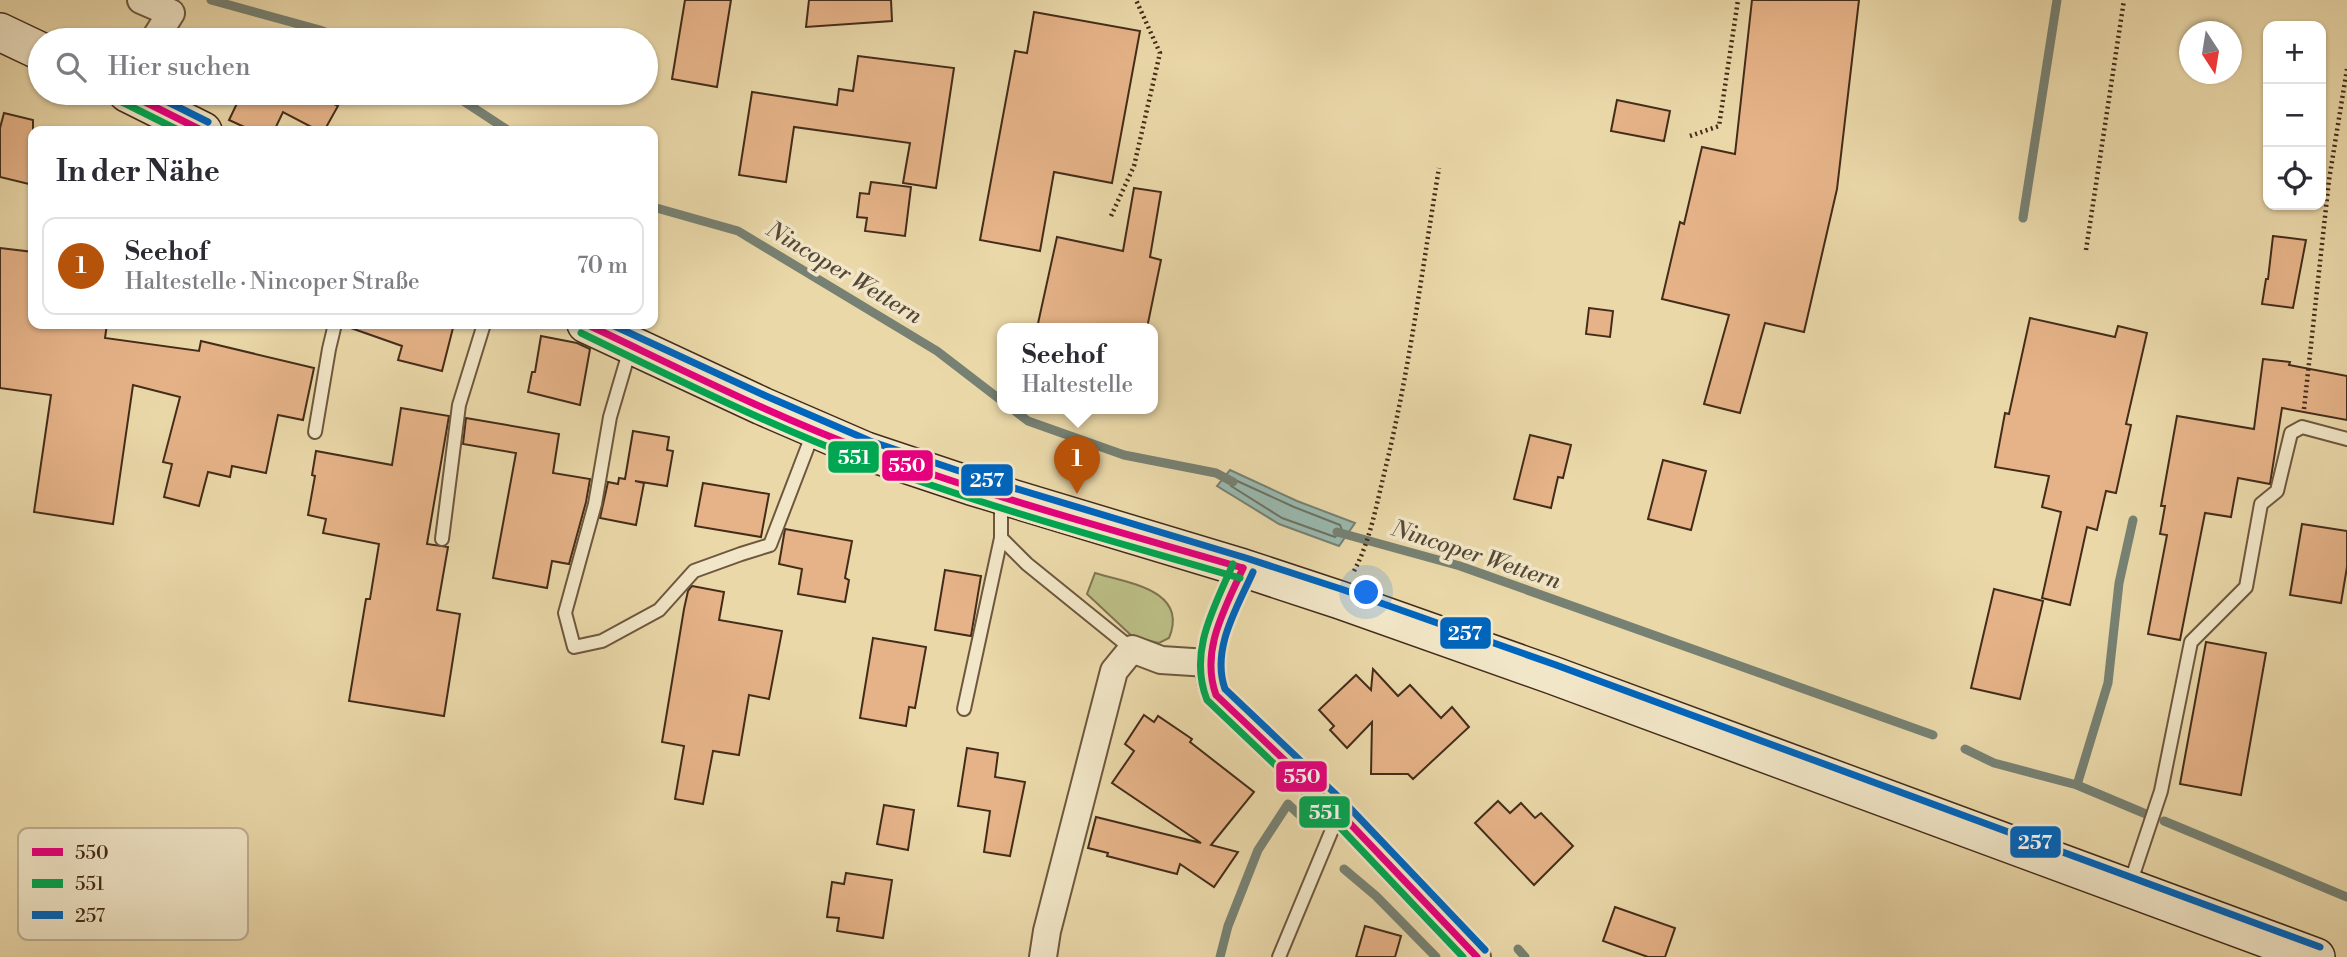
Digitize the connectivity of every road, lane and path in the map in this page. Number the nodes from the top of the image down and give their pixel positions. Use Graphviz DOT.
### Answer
graph roads {
  1 [pos="141,0"];
  2 [pos="1136,0"];
  3 [pos="1738,0"];
  4 [pos="2124,0"];
  5 [pos="162,28"];
  6 [pos="0,32"];
  7 [pos="28,45"];
  8 [pos="2347,69"];
  9 [pos="151,105"];
  10 [pos="193,126"];
  11 [pos="1690,136"];
  12 [pos="1439,168"];
  13 [pos="1111,216"];
  14 [pos="2086,250"];
  15 [pos="334,329"];
  16 [pos="482,329"];
  17 [pos="597,329"];
  18 [pos="631,345"];
  19 [pos="2302,427"];
  20 [pos="815,429"];
  21 [pos="315,432"];
  22 [pos="2347,439"];
  23 [pos="1001,495"];
  24 [pos="1001,538"];
  25 [pos="442,539"];
  26 [pos="1362,557"];
  27 [pos="1243,568"];
  28 [pos="1132,649"];
  29 [pos="1208,663"];
  30 [pos="964,709"];
  31 [pos="1339,812"];
  32 [pos="2129,888"];
  33 [pos="1043,957"];
  34 [pos="1279,957"];
  35 [pos="1477,957"];
  36 [pos="2316,957"];
  1 -- 5 [label="street"];
  2 -- 13 [label="path"];
  3 -- 11 [label="path"];
  4 -- 14 [label="path"];
  6 -- 7 [label="main road"];
  8 -- 19 [label="path"];
  9 -- 10 [label="main road"];
  12 -- 26 [label="path"];
  15 -- 21 [label="lane"];
  16 -- 25 [label="lane"];
  17 -- 18 [label="main road"];
  18 -- 20 [label="main road"];
  18 -- 20 [label="lane"];
  19 -- 22 [label="lane"];
  19 -- 32 [label="lane"];
  20 -- 23 [label="main road"];
  23 -- 24 [label="lane"];
  23 -- 27 [label="main road"];
  24 -- 28 [label="lane"];
  24 -- 30 [label="lane"];
  27 -- 29 [label="street"];
  27 -- 32 [label="main road"];
  28 -- 29 [label="street"];
  28 -- 33 [label="street"];
  29 -- 31 [label="street"];
  31 -- 34 [label="lane"];
  31 -- 35 [label="street"];
  32 -- 36 [label="main road"];
}
